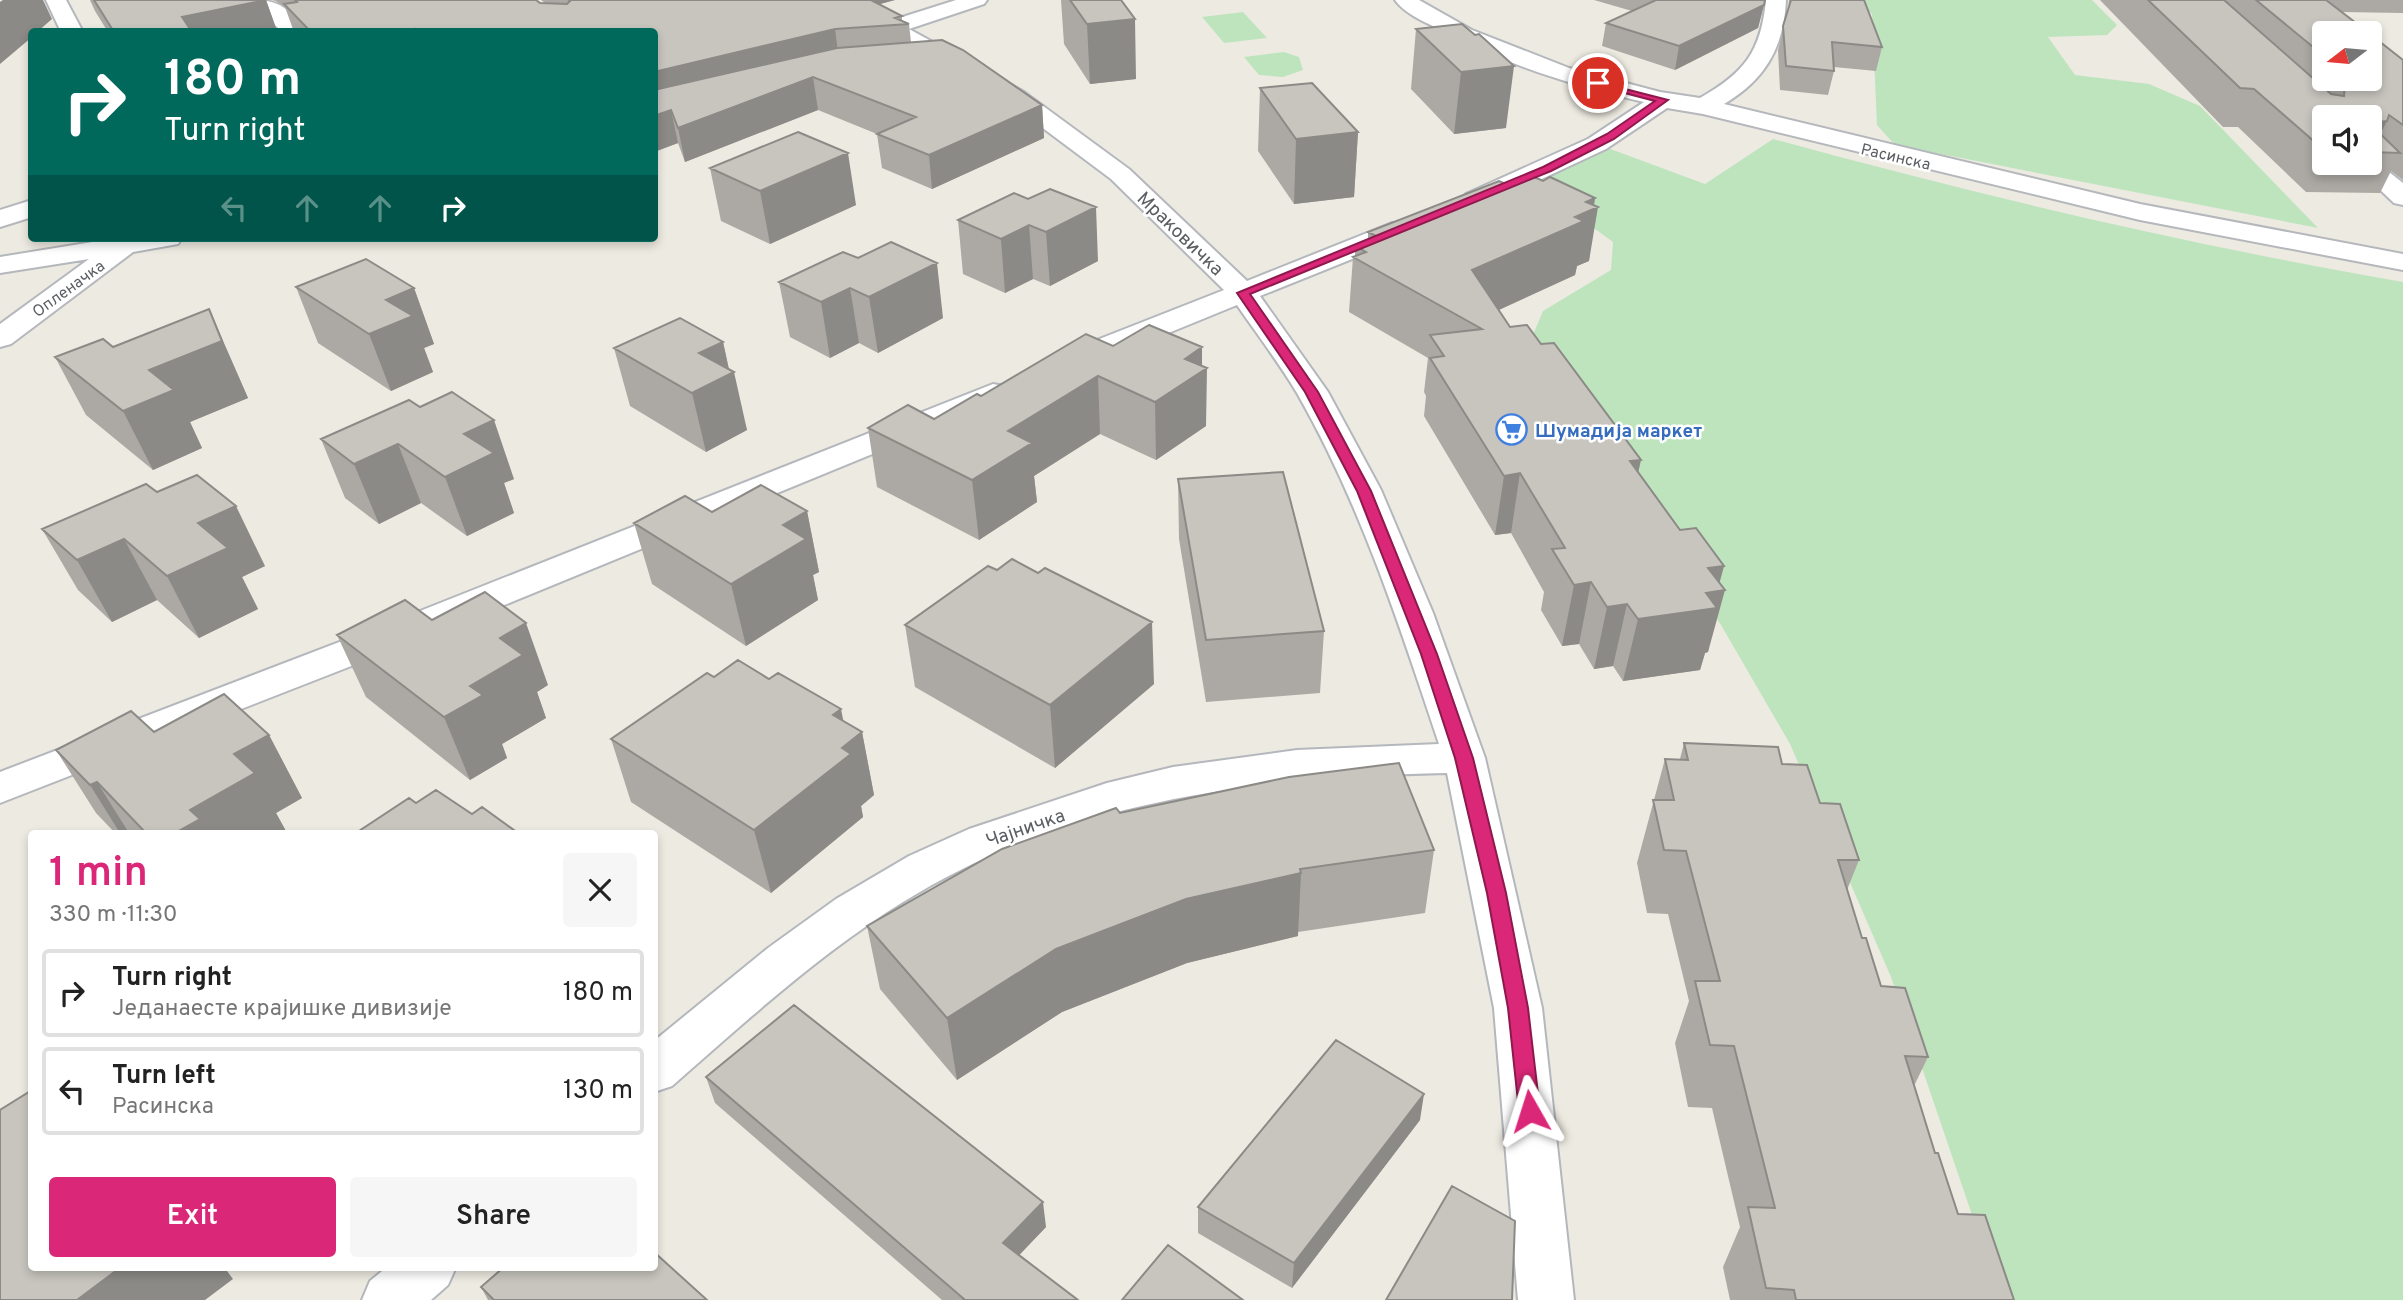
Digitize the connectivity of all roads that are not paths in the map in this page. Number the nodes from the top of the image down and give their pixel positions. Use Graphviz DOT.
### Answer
graph roads {
  1 [pos="56,0"];
  2 [pos="258,0"];
  3 [pos="841,0"];
  4 [pos="976,0"];
  5 [pos="1405,0"];
  6 [pos="1776,0"];
  7 [pos="893,27"];
  8 [pos="70,28"];
  9 [pos="291,28"];
  10 [pos="956,62"];
  11 [pos="918,65"];
  12 [pos="1663,100"];
  13 [pos="1704,106"];
  14 [pos="2378,175"];
  15 [pos="2403,198"];
  16 [pos="28,209"];
  17 [pos="0,219"];
  18 [pos="130,243"];
  19 [pos="2403,262"];
  20 [pos="0,265"];
  21 [pos="1243,293"];
  22 [pos="0,338"];
  23 [pos="1464,758"];
  24 [pos="0,788"];
  25 [pos="658,1067"];
  26 [pos="423,1271"];
  27 [pos="390,1300"];
  28 [pos="1546,1300"];
  1 -- 8 [label="street"];
  2 -- 9 [label="street"];
  3 -- 7 [label="street, Мраковичка"];
  4 -- 7 [label="street"];
  5 -- 12 [label="street, Расинска"];
  6 -- 13 [label="street"];
  7 -- 10 [label="street, Мраковичка"];
  10 -- 11 [label="street"];
  10 -- 21 [label="street, Мраковичка"];
  12 -- 13 [label="street, Расинска"];
  12 -- 21 [label="street"];
  13 -- 19 [label="street, Расинска"];
  14 -- 15 [label="street"];
  16 -- 17 [label="street"];
  18 -- 20 [label="street"];
  18 -- 22 [label="street, Опленачка"];
  21 -- 23 [label="street, Мраковичка"];
  21 -- 24 [label="street"];
  23 -- 25 [label="street, Чајничка"];
  23 -- 28 [label="street, Мраковичка"];
  26 -- 27 [label="street"];
}
